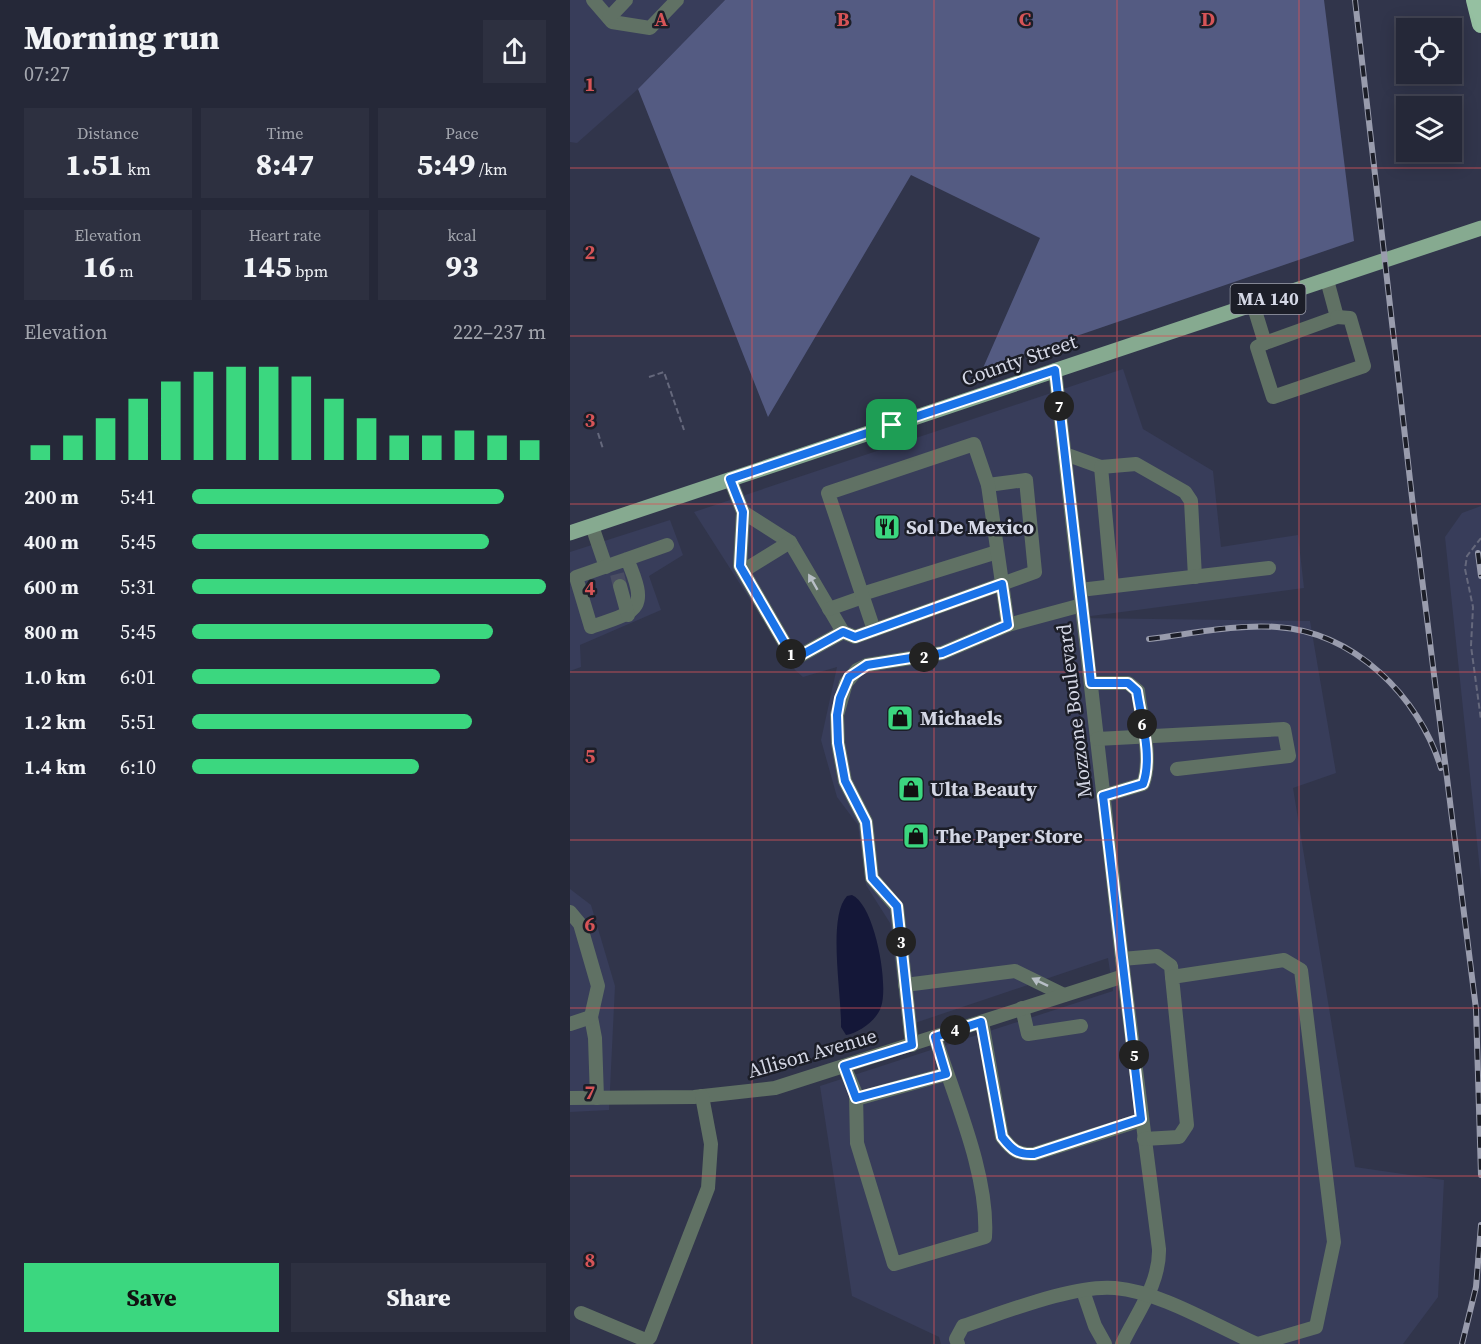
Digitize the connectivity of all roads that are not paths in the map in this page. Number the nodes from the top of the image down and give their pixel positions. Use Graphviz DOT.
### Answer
graph roads {
  1 [pos="593,0"];
  2 [pos="626,0"];
  3 [pos="677,0"];
  4 [pos="1475,0"];
  5 [pos="609,18"];
  6 [pos="1481,24"];
  7 [pos="1481,228"];
  8 [pos="1327,280"];
  9 [pos="1253,304"];
  10 [pos="1337,317"];
  11 [pos="1265,343"];
  12 [pos="1055,370"];
  13 [pos="1065,454"];
  14 [pos="1101,467"];
  15 [pos="730,479"];
  16 [pos="988,485"];
  17 [pos="743,512"];
  18 [pos="592,526"];
  19 [pos="570,533"];
  20 [pos="790,542"];
  21 [pos="667,545"];
  22 [pos="997,552"];
  23 [pos="1269,568"];
  24 [pos="617,570"];
  25 [pos="743,572"];
  26 [pos="1195,577"];
  27 [pos="1002,584"];
  28 [pos="1112,586"];
  29 [pos="1080,590"];
  30 [pos="862,596"];
  31 [pos="1082,605"];
  32 [pos="829,609"];
  33 [pos="628,615"];
  34 [pos="1008,625"];
  35 [pos="874,630"];
  36 [pos="843,632"];
  37 [pos="1091,683"];
  38 [pos="1144,736"];
  39 [pos="1097,739"];
  40 [pos="1177,769"];
  41 [pos="1103,796"];
  42 [pos="570,912"];
  43 [pos="1122,959"];
  44 [pos="1124,976"];
  45 [pos="1172,977"];
  46 [pos="905,985"];
  47 [pos="1064,995"];
  48 [pos="1022,1008"];
  49 [pos="591,1017"];
  50 [pos="981,1022"];
  51 [pos="570,1024"];
  52 [pos="1081,1026"];
  53 [pos="935,1037"];
  54 [pos="912,1045"];
  55 [pos="844,1066"];
  56 [pos="946,1074"];
  57 [pos="702,1096"];
  58 [pos="570,1098"];
  59 [pos="597,1098"];
  60 [pos="856,1098"];
  61 [pos="1141,1119"];
  62 [pos="1144,1139"];
  63 [pos="1083,1291"];
  64 [pos="1148,1295"];
  65 [pos="581,1313"];
  66 [pos="958,1344"];
  67 [pos="1105,1344"];
  68 [pos="1122,1344"];
  69 [pos="1257,1344"];
  1 -- 5 [label="street"];
  2 -- 5 [label="street"];
  3 -- 5 [label="street"];
  4 -- 6 [label="highway"];
  7 -- 8 [label="main road, County Street / MA 140"];
  8 -- 9 [label="main road, County Street / MA 140"];
  8 -- 10 [label="street"];
  9 -- 11 [label="street"];
  9 -- 12 [label="main road, County Street / MA 140"];
  10 -- 11 [label="street"];
  10 -- 11 [label="street"];
  12 -- 13 [label="street, Mozzone Boulevard"];
  12 -- 15 [label="main road, County Street / MA 140"];
  13 -- 14 [label="street"];
  13 -- 29 [label="street, Mozzone Boulevard"];
  14 -- 26 [label="street"];
  14 -- 28 [label="street"];
  15 -- 17 [label="street"];
  15 -- 18 [label="main road, County Street / MA 140"];
  16 -- 22 [label="street"];
  16 -- 27 [label="street"];
  16 -- 30 [label="street"];
  17 -- 20 [label="street"];
  17 -- 25 [label="street"];
  18 -- 19 [label="main road, County Street / MA 140"];
  18 -- 24 [label="street"];
  20 -- 25 [label="street"];
  32 -- 20 [label="street, one-way"];
  21 -- 24 [label="street"];
  22 -- 27 [label="street"];
  22 -- 30 [label="street"];
  23 -- 26 [label="street"];
  24 -- 33 [label="street"];
  24 -- 33 [label="street"];
  24 -- 33 [label="street"];
  25 -- 36 [label="street"];
  26 -- 28 [label="street"];
  27 -- 34 [label="street"];
  27 -- 35 [label="street"];
  28 -- 29 [label="street"];
  29 -- 31 [label="street, Mozzone Boulevard"];
  30 -- 32 [label="street"];
  30 -- 35 [label="street"];
  31 -- 34 [label="street"];
  31 -- 37 [label="street, Mozzone Boulevard"];
  32 -- 36 [label="street"];
  34 -- 46 [label="street"];
  35 -- 36 [label="street"];
  37 -- 38 [label="street"];
  37 -- 39 [label="street, Mozzone Boulevard"];
  38 -- 39 [label="street"];
  38 -- 40 [label="street"];
  38 -- 41 [label="street"];
  39 -- 41 [label="street, Mozzone Boulevard"];
  41 -- 43 [label="street, Mozzone Boulevard"];
  42 -- 49 [label="street"];
  43 -- 44 [label="street, Mozzone Boulevard"];
  43 -- 45 [label="street"];
  44 -- 47 [label="street, Allison Avenue"];
  44 -- 61 [label="street, Mozzone Boulevard"];
  45 -- 62 [label="street"];
  45 -- 69 [label="street"];
  47 -- 46 [label="street, one-way"];
  46 -- 54 [label="street"];
  47 -- 48 [label="street, Allison Avenue"];
  48 -- 50 [label="street, Allison Avenue"];
  48 -- 52 [label="street"];
  49 -- 51 [label="street"];
  49 -- 59 [label="street"];
  50 -- 53 [label="street, Allison Avenue"];
  50 -- 61 [label="street"];
  53 -- 54 [label="street, Allison Avenue"];
  53 -- 56 [label="street"];
  54 -- 55 [label="street, Allison Avenue"];
  55 -- 57 [label="street, Allison Avenue"];
  55 -- 60 [label="street"];
  56 -- 60 [label="street"];
  56 -- 60 [label="street"];
  57 -- 59 [label="street, Allison Avenue"];
  57 -- 65 [label="street"];
  58 -- 59 [label="street, Allison Avenue"];
  61 -- 62 [label="street, Mozzone Boulevard"];
  62 -- 64 [label="street, Mozzone Boulevard"];
  63 -- 64 [label="street"];
  63 -- 66 [label="street"];
  63 -- 67 [label="street"];
  64 -- 68 [label="street, Mozzone Boulevard"];
  64 -- 69 [label="street"];
}
